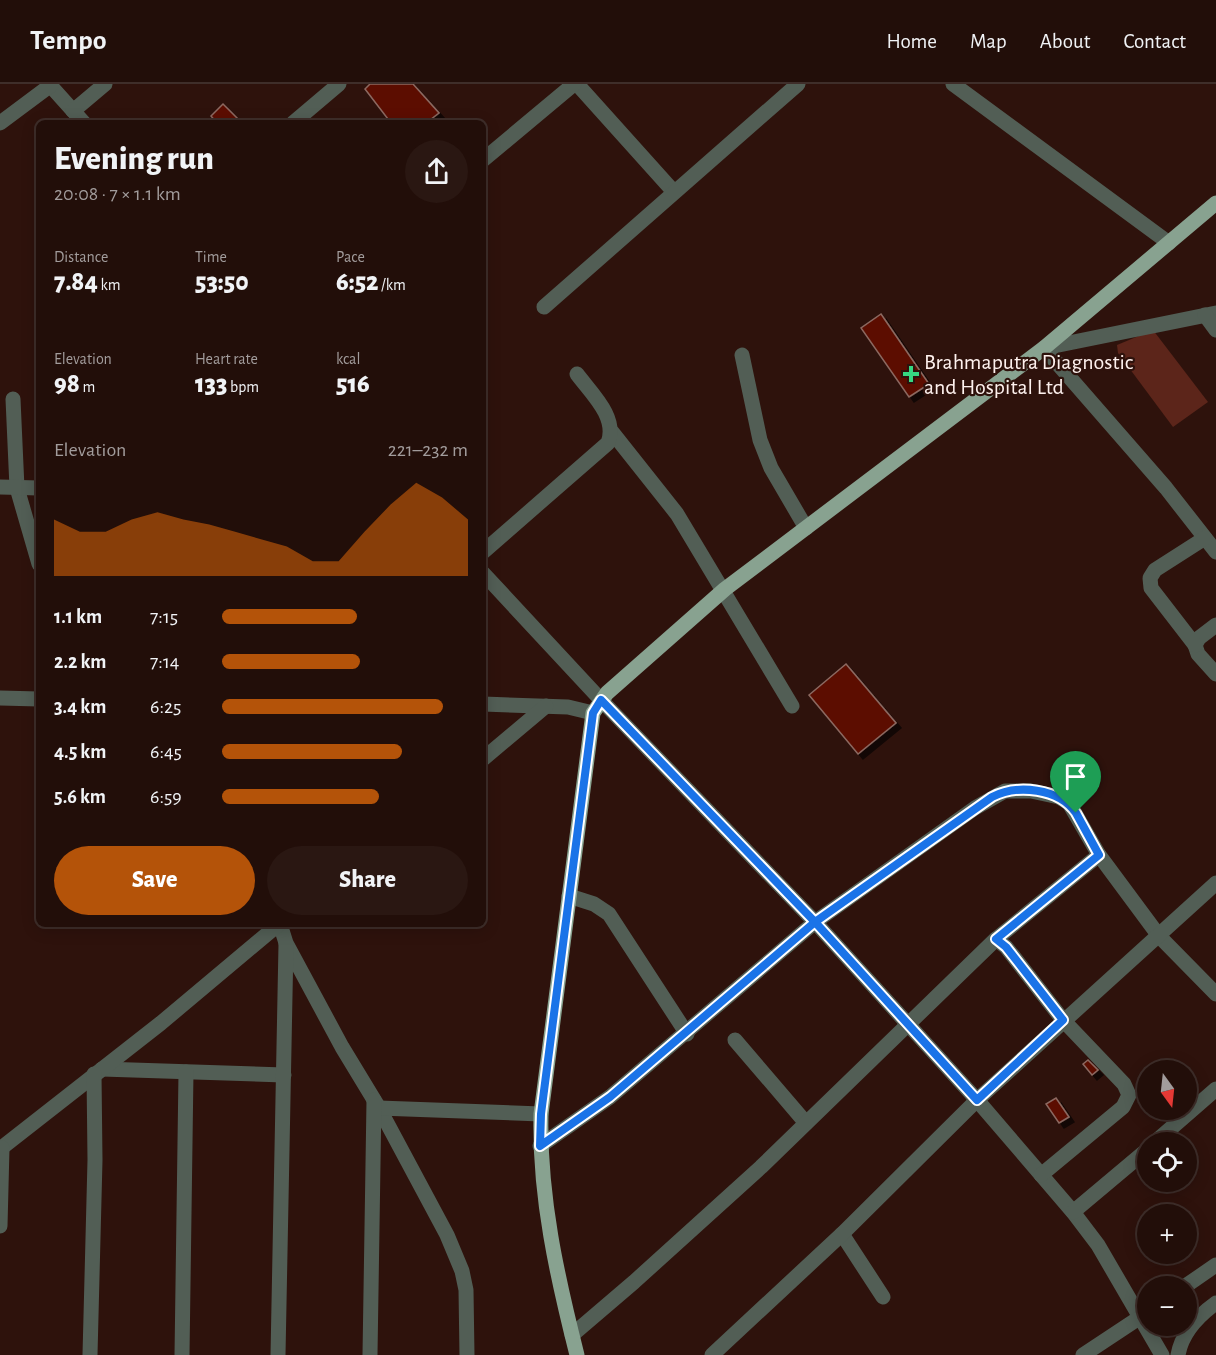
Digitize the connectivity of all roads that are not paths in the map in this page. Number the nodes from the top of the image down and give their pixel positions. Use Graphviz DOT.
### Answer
graph roads {
  1 [pos="105,84"];
  2 [pos="339,84"];
  3 [pos="576,84"];
  4 [pos="798,84"];
  5 [pos="50,85"];
  6 [pos="961,86"];
  7 [pos="73,111"];
  8 [pos="81,120"];
  9 [pos="297,120"];
  10 [pos="0,123"];
  11 [pos="486,158"];
  12 [pos="674,192"];
  13 [pos="1216,203"];
  14 [pos="1170,243"];
  15 [pos="544,307"];
  16 [pos="1210,314"];
  17 [pos="1216,330"];
  18 [pos="1044,348"];
  19 [pos="742,355"];
  20 [pos="576,374"];
  21 [pos="13,399"];
  22 [pos="612,432"];
  23 [pos="0,487"];
  24 [pos="17,488"];
  25 [pos="36,488"];
  26 [pos="806,528"];
  27 [pos="1205,538"];
  28 [pos="486,549"];
  29 [pos="1216,552"];
  30 [pos="36,554"];
  31 [pos="486,576"];
  32 [pos="722,592"];
  33 [pos="1216,625"];
  34 [pos="1195,645"];
  35 [pos="1216,674"];
  36 [pos="0,698"];
  37 [pos="36,699"];
  38 [pos="486,704"];
  39 [pos="546,706"];
  40 [pos="597,706"];
  41 [pos="792,706"];
  42 [pos="486,756"];
  43 [pos="1099,855"];
  44 [pos="1216,884"];
  45 [pos="569,896"];
  46 [pos="815,922"];
  47 [pos="276,927"];
  48 [pos="281,927"];
  49 [pos="1159,936"];
  50 [pos="996,939"];
  51 [pos="286,943"];
  52 [pos="1216,994"];
  53 [pos="1063,1020"];
  54 [pos="909,1022"];
  55 [pos="687,1034"];
  56 [pos="735,1040"];
  57 [pos="98,1072"];
  58 [pos="186,1072"];
  59 [pos="284,1075"];
  60 [pos="1216,1089"];
  61 [pos="977,1100"];
  62 [pos="376,1104"];
  63 [pos="541,1114"];
  64 [pos="806,1122"];
  65 [pos="1167,1132"];
  66 [pos="540,1146"];
  67 [pos="1,1149"];
  68 [pos="1137,1158"];
  69 [pos="1041,1175"];
  70 [pos="1074,1212"];
  71 [pos="0,1226"];
  72 [pos="842,1234"];
  73 [pos="1216,1265"];
  74 [pos="1197,1278"];
  75 [pos="883,1297"];
  76 [pos="1216,1303"];
  77 [pos="1137,1304"];
  78 [pos="1137,1319"];
  79 [pos="572,1335"];
  80 [pos="1154,1336"];
  81 [pos="90,1355"];
  82 [pos="182,1355"];
  83 [pos="278,1355"];
  84 [pos="370,1355"];
  85 [pos="467,1355"];
  86 [pos="577,1355"];
  87 [pos="712,1355"];
  88 [pos="1083,1355"];
  89 [pos="1162,1355"];
  90 [pos="1178,1355"];
  1 -- 7 [label="street"];
  2 -- 9 [label="street"];
  3 -- 11 [label="street"];
  3 -- 12 [label="street"];
  4 -- 12 [label="street"];
  5 -- 7 [label="street"];
  5 -- 10 [label="street"];
  6 -- 14 [label="street"];
  7 -- 8 [label="street"];
  12 -- 15 [label="street"];
  13 -- 14 [label="main road"];
  14 -- 18 [label="main road"];
  16 -- 17 [label="street"];
  16 -- 18 [label="street"];
  18 -- 26 [label="main road"];
  18 -- 27 [label="street"];
  19 -- 26 [label="street"];
  20 -- 22 [label="street"];
  21 -- 24 [label="street"];
  22 -- 28 [label="street"];
  22 -- 32 [label="street"];
  23 -- 24 [label="street"];
  24 -- 25 [label="street"];
  24 -- 30 [label="street"];
  26 -- 32 [label="main road"];
  27 -- 29 [label="street"];
  27 -- 34 [label="street"];
  31 -- 40 [label="street"];
  32 -- 40 [label="main road"];
  32 -- 41 [label="street"];
  33 -- 34 [label="street"];
  34 -- 35 [label="street"];
  36 -- 37 [label="street"];
  38 -- 39 [label="street"];
  39 -- 40 [label="street"];
  39 -- 42 [label="street"];
  40 -- 45 [label="main road"];
  40 -- 46 [label="street"];
  43 -- 46 [label="street"];
  43 -- 49 [label="street"];
  43 -- 50 [label="street"];
  44 -- 49 [label="street"];
  45 -- 55 [label="street"];
  45 -- 63 [label="main road"];
  46 -- 54 [label="street"];
  46 -- 55 [label="street"];
  47 -- 57 [label="street"];
  48 -- 51 [label="street"];
  49 -- 52 [label="street"];
  49 -- 53 [label="street"];
  50 -- 53 [label="street"];
  50 -- 54 [label="street"];
  51 -- 59 [label="street"];
  51 -- 62 [label="street"];
  53 -- 61 [label="street"];
  53 -- 69 [label="street"];
  54 -- 61 [label="street"];
  54 -- 64 [label="street"];
  55 -- 66 [label="street"];
  56 -- 64 [label="street"];
  57 -- 58 [label="street"];
  57 -- 67 [label="street"];
  57 -- 81 [label="street"];
  58 -- 59 [label="street"];
  58 -- 82 [label="street"];
  59 -- 83 [label="street"];
  60 -- 65 [label="street"];
  61 -- 69 [label="street"];
  61 -- 72 [label="street"];
  62 -- 63 [label="street"];
  62 -- 84 [label="street"];
  62 -- 85 [label="street"];
  63 -- 66 [label="main road"];
  64 -- 79 [label="street"];
  66 -- 79 [label="main road"];
  67 -- 71 [label="street"];
  68 -- 70 [label="street"];
  69 -- 70 [label="street"];
  70 -- 77 [label="street"];
  72 -- 75 [label="street"];
  72 -- 87 [label="street"];
  73 -- 74 [label="street"];
  76 -- 90 [label="street"];
  78 -- 88 [label="street"];
  79 -- 86 [label="main road"];
  80 -- 89 [label="street"];
}
